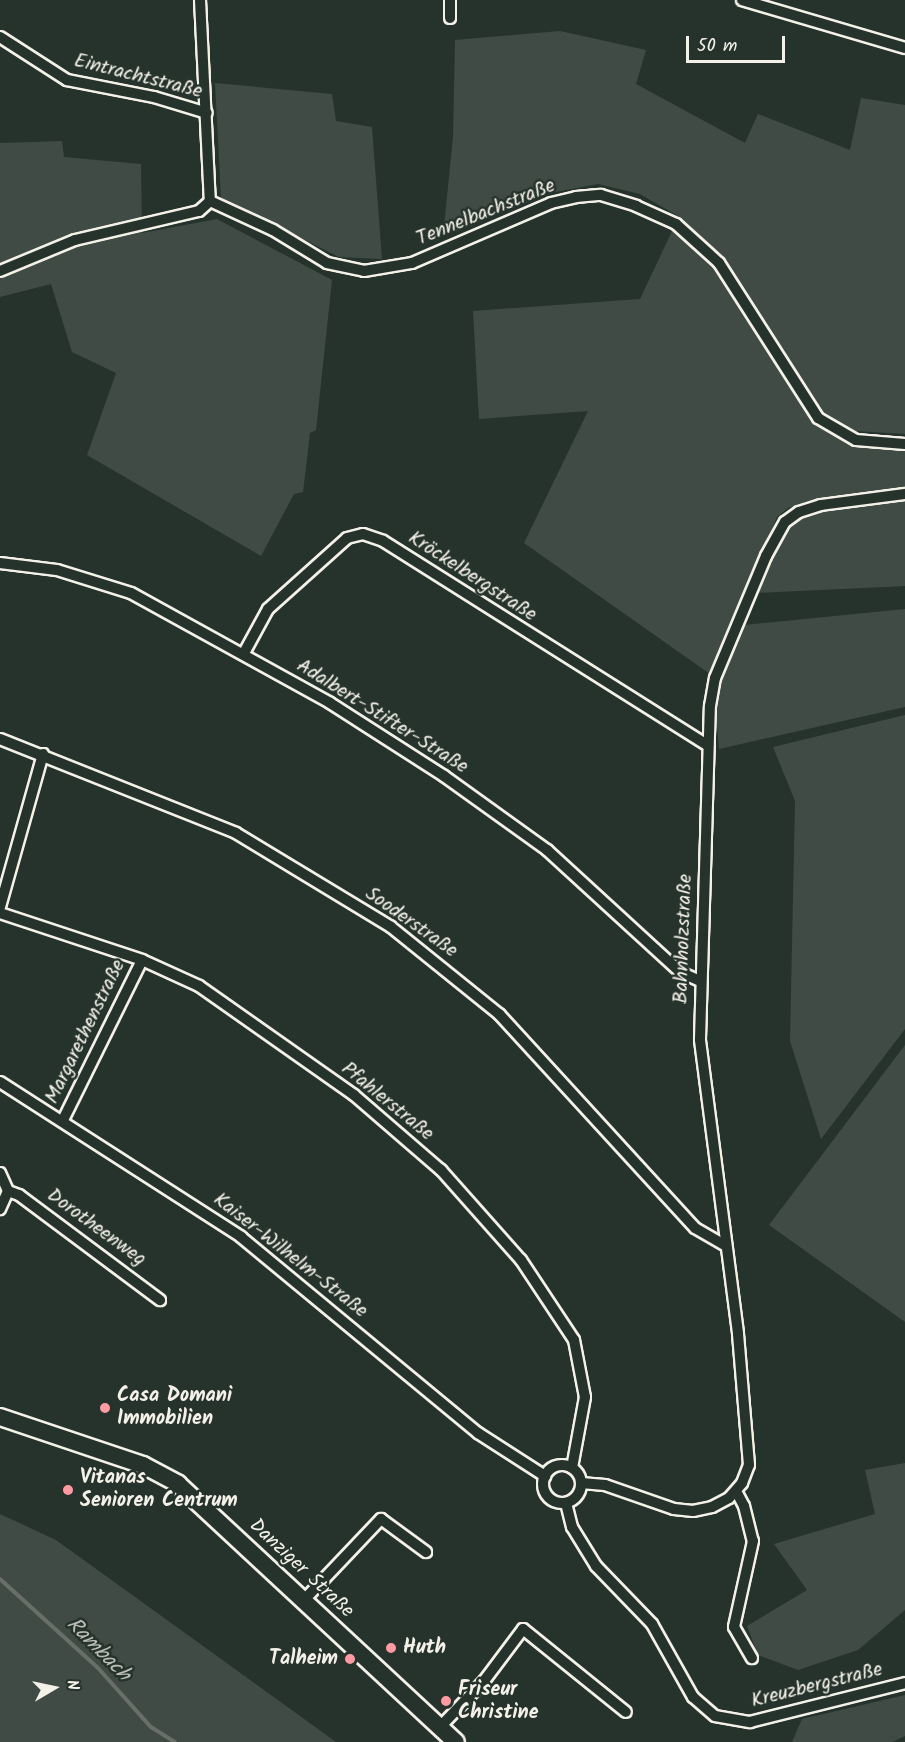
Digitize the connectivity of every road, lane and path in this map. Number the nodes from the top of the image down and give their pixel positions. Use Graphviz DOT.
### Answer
graph roads {
  1 [pos="200,0"];
  2 [pos="450,0"];
  3 [pos="742,0"];
  4 [pos="450,18"];
  5 [pos="0,36"];
  6 [pos="905,48"];
  7 [pos="207,113"];
  8 [pos="210,201"];
  9 [pos="0,271"];
  10 [pos="905,444"];
  11 [pos="905,495"];
  12 [pos="0,563"];
  13 [pos="244,653"];
  14 [pos="0,739"];
  15 [pos="708,746"];
  16 [pos="43,754"];
  17 [pos="0,907"];
  18 [pos="0,913"];
  19 [pos="142,960"];
  20 [pos="700,981"];
  21 [pos="0,1082"];
  22 [pos="63,1120"];
  23 [pos="0,1173"];
  24 [pos="8,1191"];
  25 [pos="0,1209"];
  26 [pos="725,1245"];
  27 [pos="160,1300"];
  28 [pos="0,1417"];
  29 [pos="572,1468"];
  30 [pos="545,1476"];
  31 [pos="581,1483"];
  32 [pos="736,1491"];
  33 [pos="566,1503"];
  34 [pos="426,1552"];
  35 [pos="304,1600"];
  36 [pos="752,1658"];
  37 [pos="905,1683"];
  38 [pos="626,1712"];
  39 [pos="440,1727"];
  40 [pos="456,1742"];
  1 -- 7 [label="street"];
  2 -- 4 [label="street"];
  3 -- 6 [label="street"];
  5 -- 7 [label="street, Eintrachtstraße"];
  7 -- 8 [label="street"];
  8 -- 9 [label="street"];
  8 -- 10 [label="street, Tennelbachstraße"];
  11 -- 15 [label="street, Bahnholzstraße"];
  12 -- 13 [label="street, Adalbert-Stifter-Straße"];
  13 -- 15 [label="street, Kröckelbergstraße"];
  13 -- 20 [label="street, Adalbert-Stifter-Straße"];
  14 -- 16 [label="street, Sooderstraße"];
  15 -- 20 [label="street, Bahnholzstraße"];
  16 -- 17 [label="street"];
  16 -- 26 [label="street, Sooderstraße"];
  18 -- 19 [label="street, Pfahlerstraße"];
  19 -- 22 [label="street, Margarethenstraße"];
  19 -- 29 [label="street, Pfahlerstraße"];
  20 -- 26 [label="street, Bahnholzstraße"];
  21 -- 22 [label="street, Kaiser-Wilhelm-Straße"];
  22 -- 30 [label="street, Kaiser-Wilhelm-Straße"];
  23 -- 24 [label="street"];
  24 -- 25 [label="street"];
  24 -- 27 [label="street, Dorotheenweg"];
  26 -- 32 [label="street, Bahnholzstraße"];
  28 -- 35 [label="main road, Danziger Straße"];
  29 -- 30 [label="street"];
  29 -- 31 [label="street"];
  30 -- 33 [label="street"];
  31 -- 32 [label="street"];
  31 -- 33 [label="street"];
  32 -- 36 [label="street"];
  33 -- 37 [label="street, Kreuzbergstraße"];
  34 -- 35 [label="street"];
  35 -- 39 [label="main road, Danziger Straße"];
  38 -- 39 [label="street"];
  39 -- 40 [label="main road, Danziger Straße"];
}
